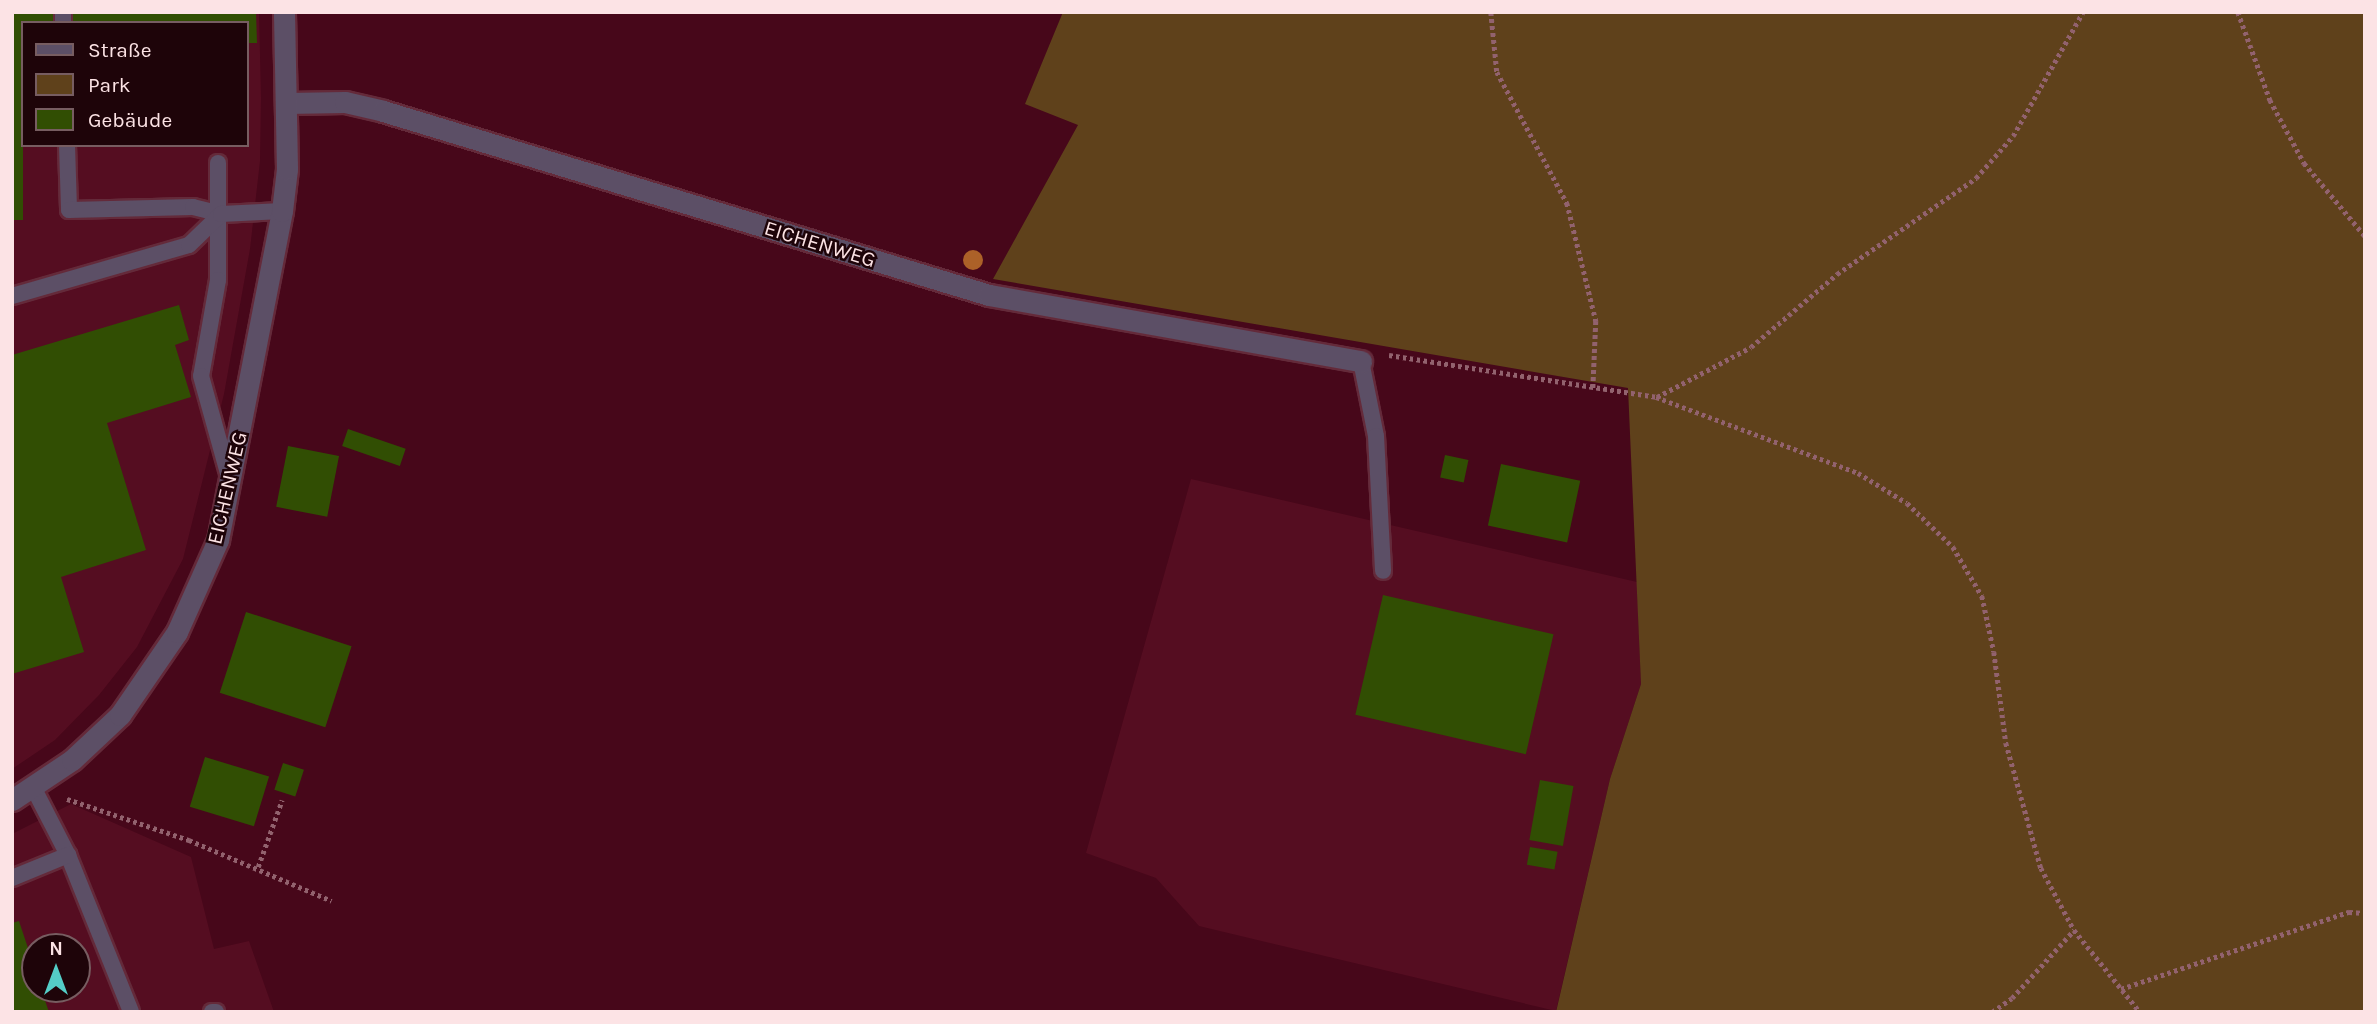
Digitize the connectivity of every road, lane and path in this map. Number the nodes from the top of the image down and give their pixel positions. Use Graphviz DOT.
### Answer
graph roads {
  1 [pos="284,12"];
  2 [pos="1492,12"];
  3 [pos="2083,12"];
  4 [pos="2238,12"];
  5 [pos="287,103"];
  6 [pos="67,147"];
  7 [pos="218,163"];
  8 [pos="282,211"];
  9 [pos="221,214"];
  10 [pos="2365,236"];
  11 [pos="12,296"];
  12 [pos="1360,361"];
  13 [pos="1593,390"];
  14 [pos="1656,397"];
  15 [pos="230,479"];
  16 [pos="1383,571"];
  17 [pos="33,787"];
  18 [pos="12,800"];
  19 [pos="282,800"];
  20 [pos="68,855"];
  21 [pos="258,867"];
  22 [pos="12,878"];
  23 [pos="332,901"];
  24 [pos="2365,914"];
  25 [pos="2074,930"];
  26 [pos="2121,989"];
  27 [pos="131,1012"];
  28 [pos="1993,1012"];
  29 [pos="2140,1012"];
  1 -- 5 [label="street, EICHENWEG"];
  2 -- 13 [label="path"];
  3 -- 14 [label="path"];
  4 -- 10 [label="path"];
  5 -- 8 [label="street, EICHENWEG"];
  5 -- 12 [label="street, EICHENWEG"];
  6 -- 9 [label="lane"];
  7 -- 9 [label="lane"];
  8 -- 9 [label="lane"];
  8 -- 15 [label="street, EICHENWEG"];
  9 -- 11 [label="lane"];
  9 -- 15 [label="lane"];
  12 -- 13 [label="path"];
  12 -- 16 [label="lane"];
  13 -- 14 [label="path"];
  14 -- 25 [label="path"];
  15 -- 17 [label="street, EICHENWEG"];
  17 -- 18 [label="street, EICHENWEG"];
  17 -- 20 [label="lane"];
  17 -- 21 [label="path"];
  19 -- 21 [label="path"];
  20 -- 22 [label="lane"];
  20 -- 27 [label="lane"];
  21 -- 23 [label="path"];
  24 -- 26 [label="path"];
  25 -- 26 [label="path"];
  25 -- 28 [label="path"];
  26 -- 29 [label="path"];
}
